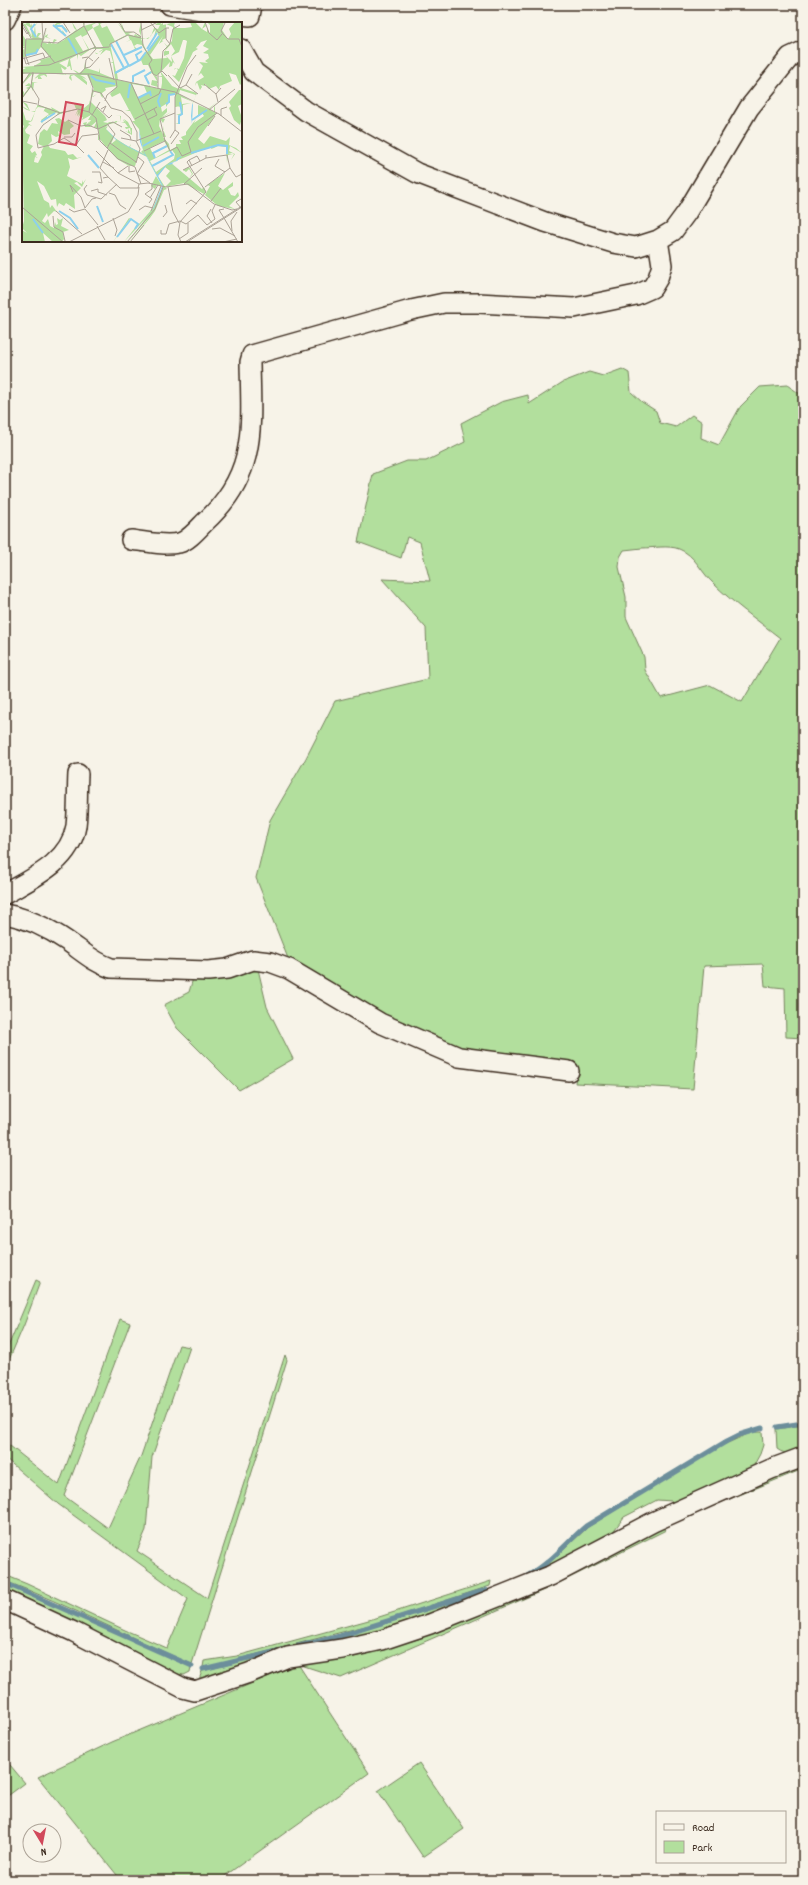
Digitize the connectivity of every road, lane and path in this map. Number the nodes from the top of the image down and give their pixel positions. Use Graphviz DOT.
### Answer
graph roads {
  1 [pos="12,5"];
  2 [pos="170,5"];
  3 [pos="252,5"];
  4 [pos="224,18"];
  5 [pos="5,20"];
  6 [pos="242,51"];
  7 [pos="803,51"];
  8 [pos="658,240"];
  9 [pos="131,540"];
  10 [pos="78,774"];
  11 [pos="5,894"];
  12 [pos="5,914"];
  13 [pos="569,1071"];
  14 [pos="803,1457"];
  15 [pos="5,1600"];
  1 -- 5 [label="street"];
  2 -- 4 [label="street"];
  3 -- 4 [label="street"];
  6 -- 8 [label="street"];
  7 -- 8 [label="street"];
  8 -- 9 [label="street"];
  10 -- 11 [label="street"];
  12 -- 13 [label="street"];
  14 -- 15 [label="street"];
}
